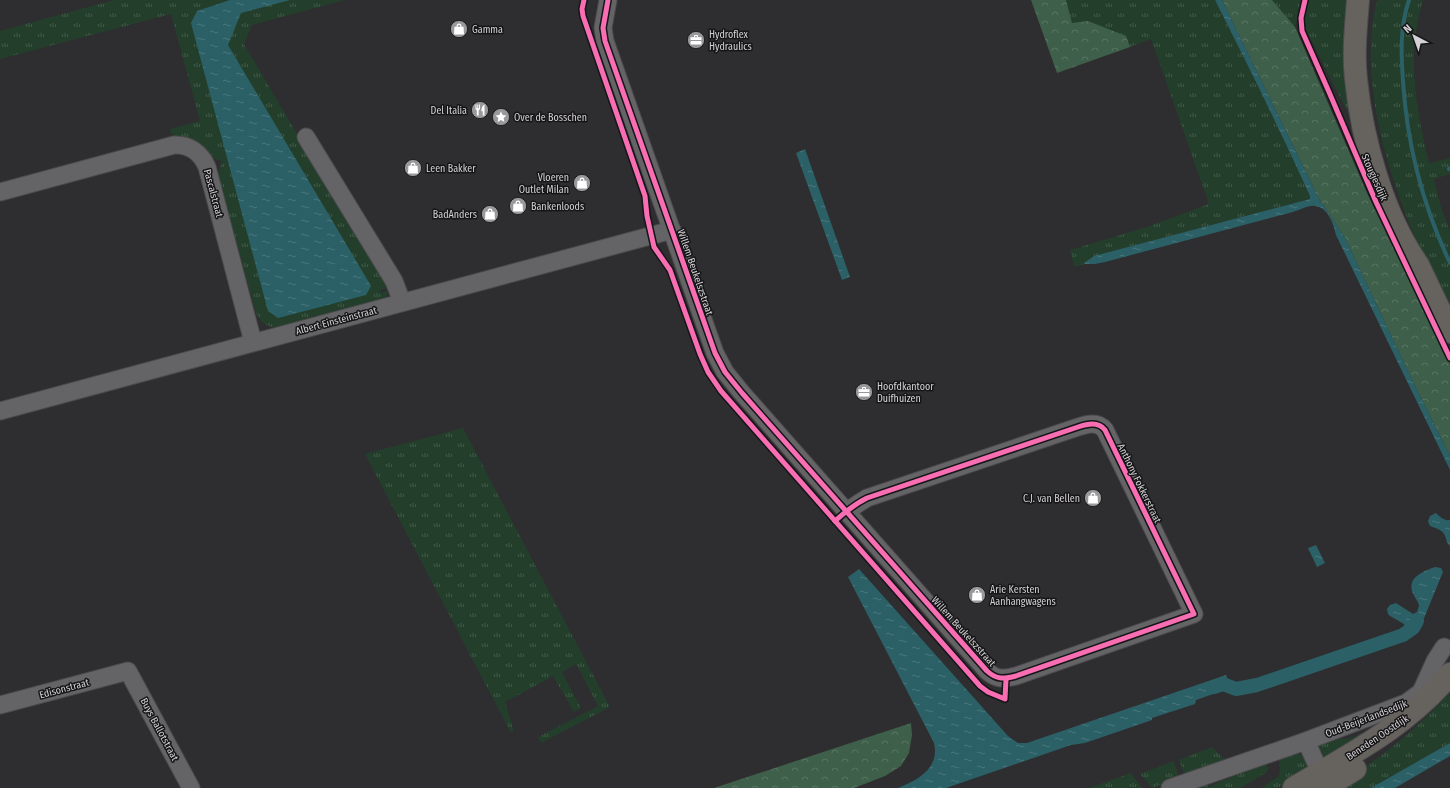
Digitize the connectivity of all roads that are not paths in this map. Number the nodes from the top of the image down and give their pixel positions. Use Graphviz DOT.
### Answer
graph roads {
  1 [pos="608,0"];
  2 [pos="1358,0"];
  3 [pos="1372,0"];
  4 [pos="306,137"];
  5 [pos="0,192"];
  6 [pos="672,230"];
  7 [pos="1418,265"];
  8 [pos="402,302"];
  9 [pos="1450,332"];
  10 [pos="254,342"];
  11 [pos="0,411"];
  12 [pos="846,512"];
  13 [pos="1444,646"];
  14 [pos="128,671"];
  15 [pos="1450,674"];
  16 [pos="1006,679"];
  17 [pos="1450,686"];
  18 [pos="0,705"];
  19 [pos="1306,741"];
  20 [pos="1324,782"];
  21 [pos="191,788"];
  22 [pos="1170,788"];
  23 [pos="1294,788"];
  1 -- 6 [label="street, Willem Beukelszstraat"];
  2 -- 7 [label="main road, Stougjesdijk"];
  3 -- 7 [label="main road, Stougjesdijk"];
  4 -- 8 [label="street"];
  5 -- 10 [label="street, Pascalstraat"];
  6 -- 8 [label="street, Albert Einsteinstraat"];
  6 -- 12 [label="street, Willem Beukelszstraat"];
  7 -- 9 [label="main road, Stougjesdijk"];
  8 -- 10 [label="street, Albert Einsteinstraat"];
  10 -- 11 [label="street, Albert Einsteinstraat"];
  12 -- 16 [label="street, Willem Beukelszstraat"];
  12 -- 16 [label="street, Anthony Fokkerstraat"];
  13 -- 19 [label="street, Oud-Beijerlandsedijk"];
  14 -- 18 [label="street, Edisonstraat"];
  14 -- 21 [label="street, Buys Ballotstraat"];
  15 -- 20 [label="main road, Beneden Oostdijk"];
  17 -- 20 [label="main road, Beneden Oostdijk"];
  19 -- 20 [label="street"];
  19 -- 22 [label="street, Oud-Beijerlandsedijk"];
  20 -- 23 [label="main road, Beneden Oostdijk"];
}
